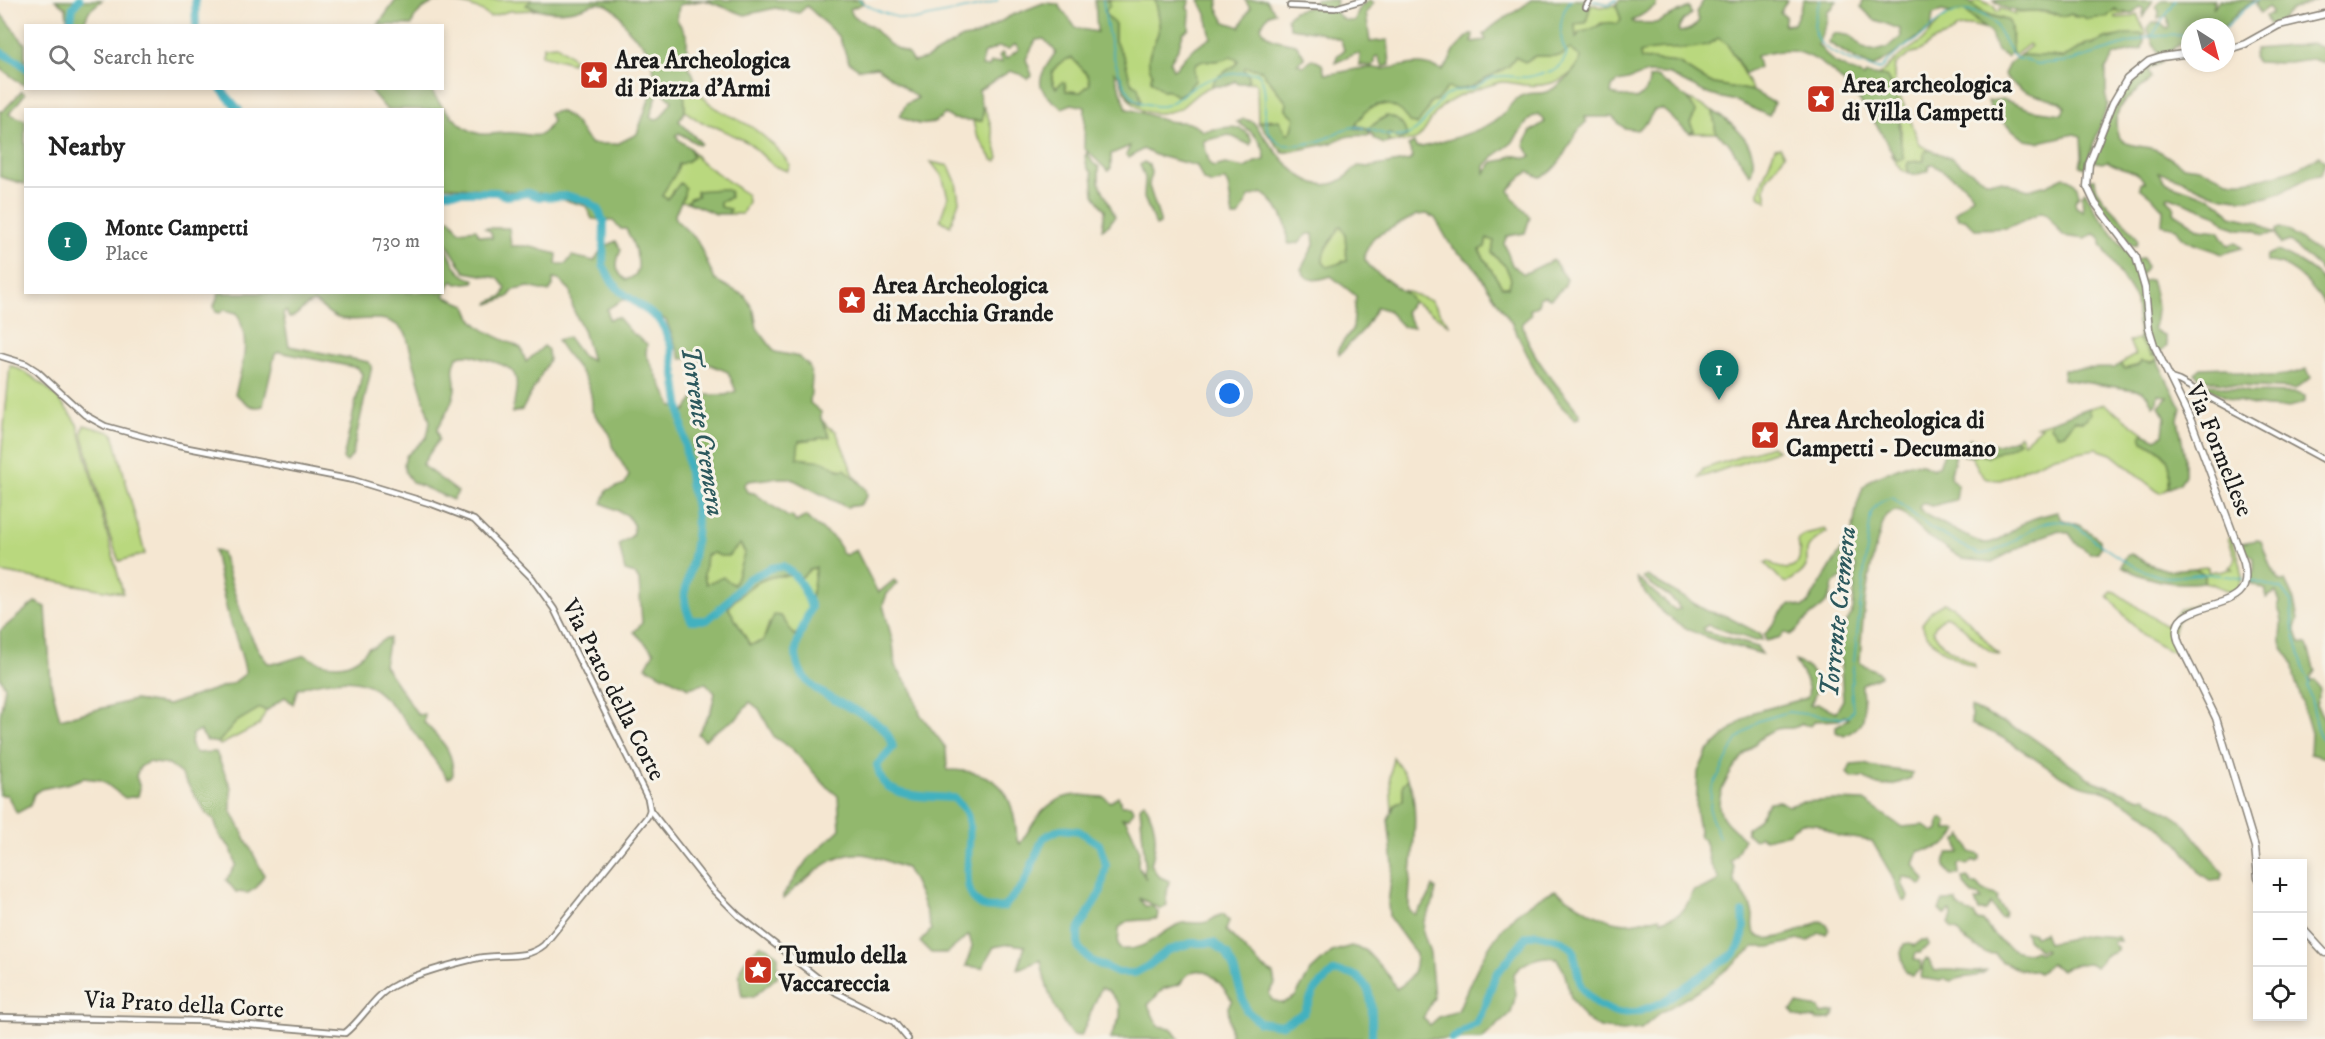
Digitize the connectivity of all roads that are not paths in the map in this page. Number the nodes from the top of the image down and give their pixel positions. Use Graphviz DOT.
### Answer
graph roads {
  1 [pos="1363,0"];
  2 [pos="1290,6"];
  3 [pos="2325,14"];
  4 [pos="2235,47"];
  5 [pos="2181,54"];
  6 [pos="0,356"];
  7 [pos="2170,378"];
  8 [pos="2325,460"];
  9 [pos="650,810"];
  10 [pos="2255,859"];
  11 [pos="2307,933"];
  12 [pos="2325,953"];
  13 [pos="0,1017"];
  14 [pos="908,1039"];
  1 -- 2 [label="street"];
  3 -- 4 [label="street"];
  5 -- 7 [label="street, Via Formellese"];
  6 -- 9 [label="street, Via Prato della Corte"];
  7 -- 8 [label="street"];
  7 -- 10 [label="street, Via Formellese"];
  9 -- 13 [label="street, Via Prato della Corte"];
  9 -- 14 [label="street"];
  11 -- 12 [label="street"];
}
